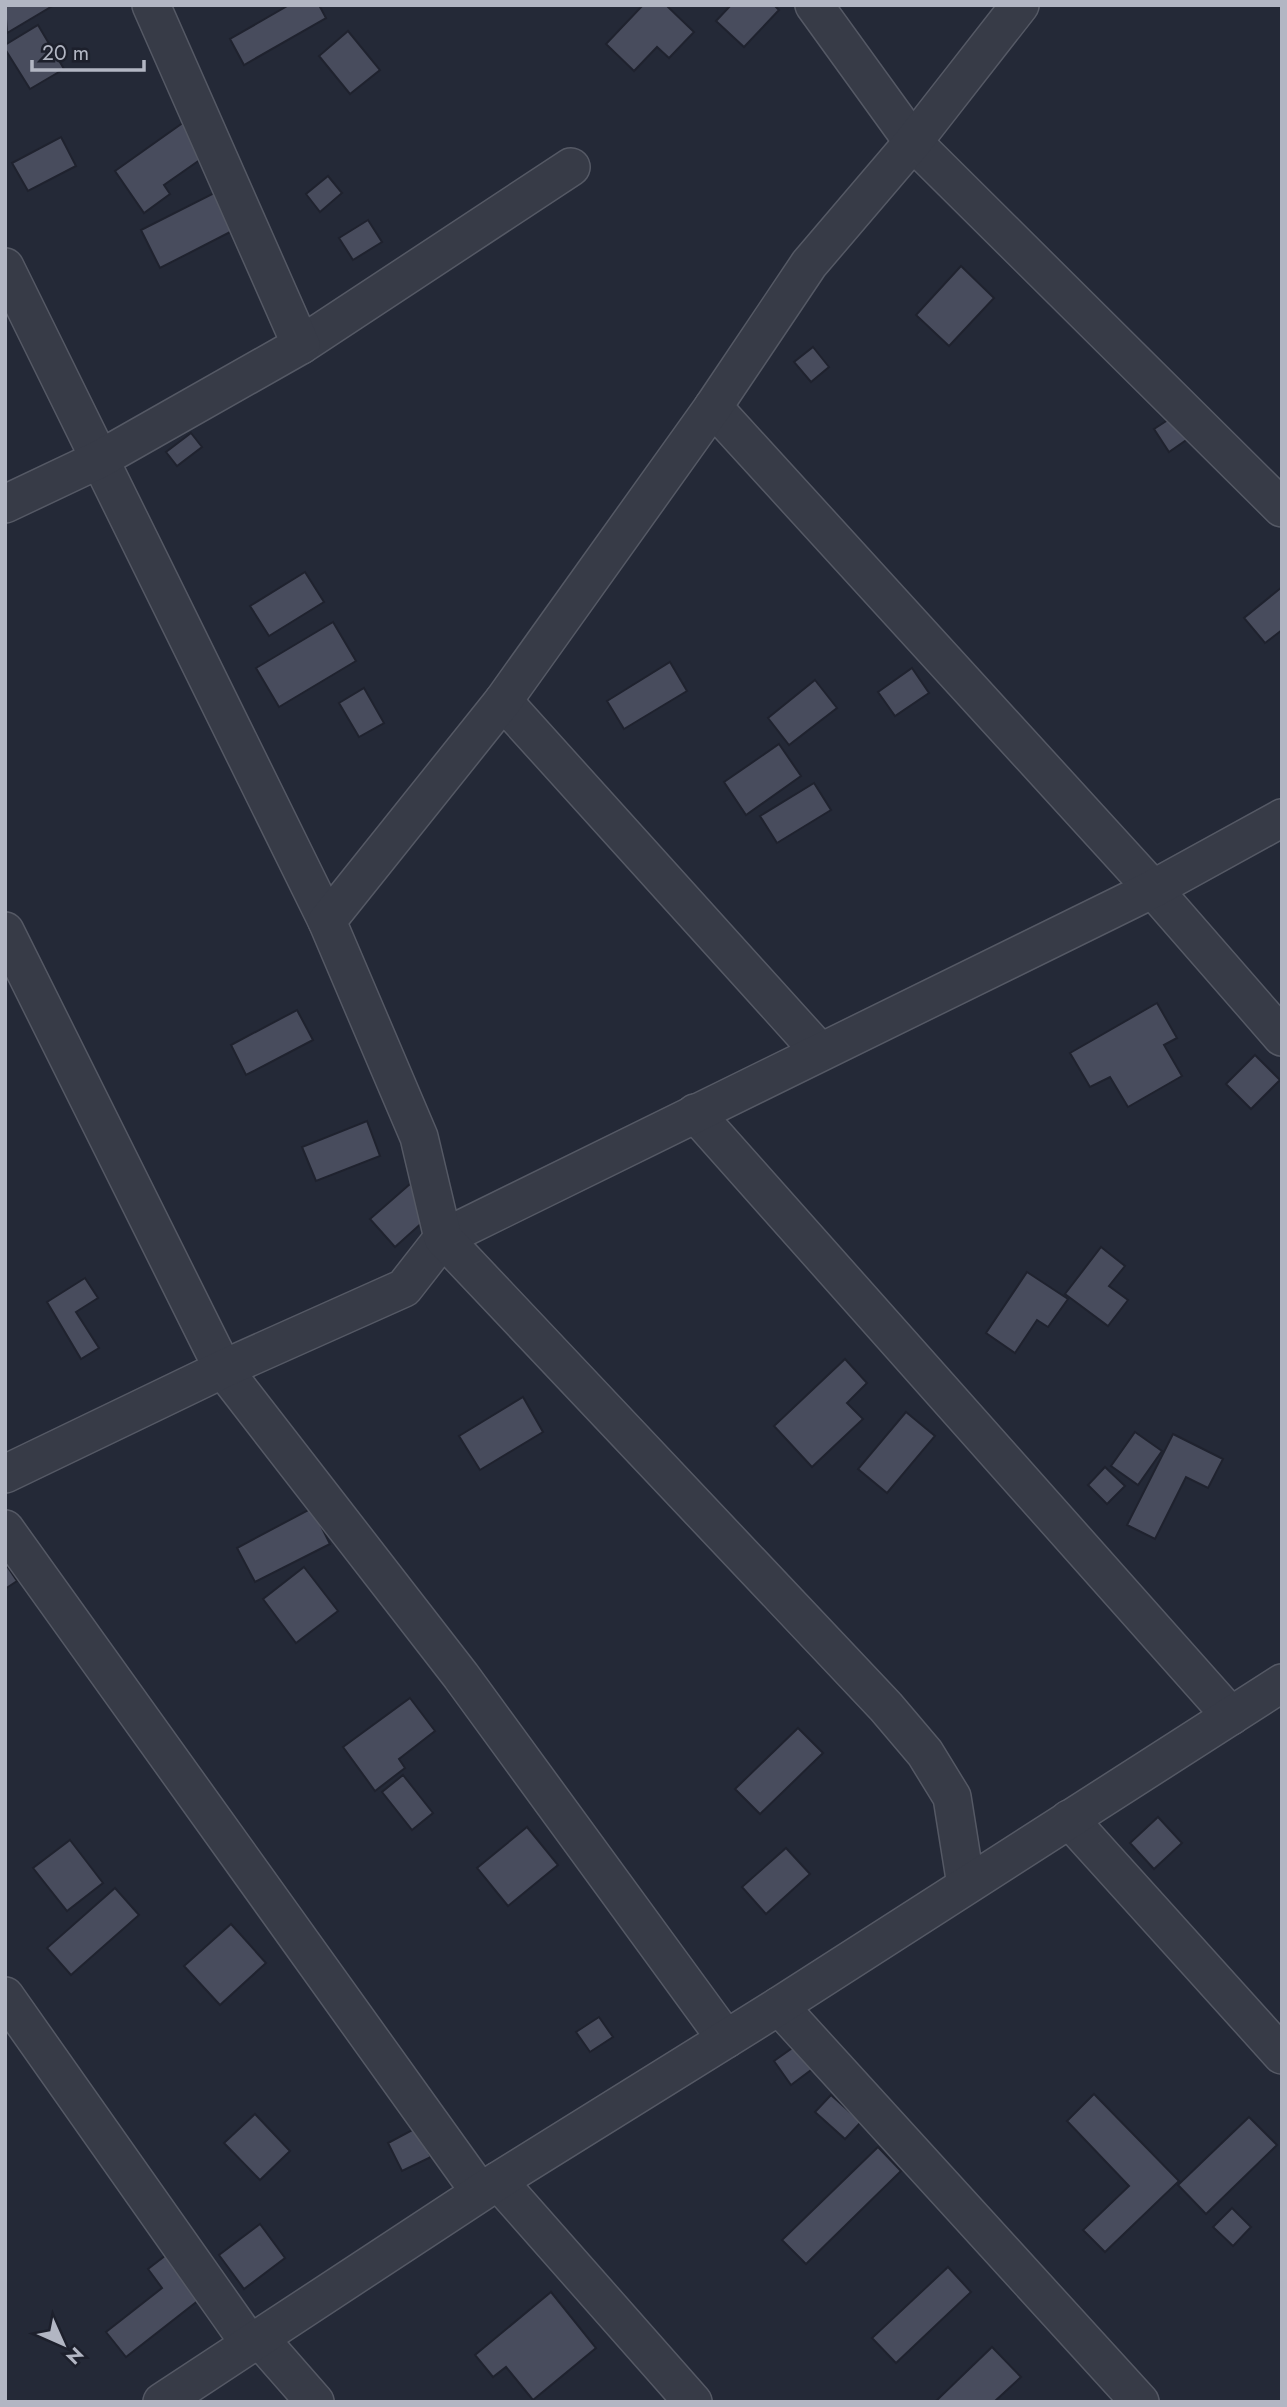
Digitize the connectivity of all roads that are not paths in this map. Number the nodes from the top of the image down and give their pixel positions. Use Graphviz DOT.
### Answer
graph roads {
  1 [pos="151,5"];
  2 [pos="814,5"];
  3 [pos="1020,5"];
  4 [pos="913,142"];
  5 [pos="571,167"];
  6 [pos="5,267"];
  7 [pos="301,345"];
  8 [pos="713,407"];
  9 [pos="100,459"];
  10 [pos="5,505"];
  11 [pos="1282,508"];
  12 [pos="503,701"];
  13 [pos="1282,818"];
  14 [pos="1153,889"];
  15 [pos="327,921"];
  16 [pos="5,931"];
  17 [pos="1282,1037"];
  18 [pos="820,1052"];
  19 [pos="695,1113"];
  20 [pos="443,1238"];
  21 [pos="223,1369"];
  22 [pos="5,1474"];
  23 [pos="5,1529"];
  24 [pos="1282,1683"];
  25 [pos="1231,1716"];
  26 [pos="1069,1819"];
  27 [pos="966,1885"];
  28 [pos="5,1996"];
  29 [pos="779,2006"];
  30 [pos="726,2039"];
  31 [pos="1282,2054"];
  32 [pos="489,2187"];
  33 [pos="254,2341"];
  34 [pos="162,2402"];
  35 [pos="315,2402"];
  36 [pos="692,2402"];
  37 [pos="1140,2402"];
  1 -- 7 [label="street"];
  2 -- 4 [label="street"];
  3 -- 4 [label="street"];
  4 -- 8 [label="street"];
  4 -- 11 [label="street"];
  5 -- 7 [label="street"];
  6 -- 9 [label="street"];
  7 -- 9 [label="street"];
  8 -- 12 [label="street"];
  8 -- 14 [label="street"];
  9 -- 10 [label="street"];
  9 -- 15 [label="street"];
  12 -- 15 [label="street"];
  12 -- 18 [label="street"];
  13 -- 14 [label="street"];
  14 -- 17 [label="street"];
  14 -- 18 [label="street"];
  15 -- 20 [label="street"];
  16 -- 21 [label="street"];
  18 -- 19 [label="street"];
  19 -- 20 [label="street"];
  19 -- 25 [label="street"];
  20 -- 21 [label="street"];
  20 -- 27 [label="street"];
  21 -- 22 [label="street"];
  21 -- 30 [label="street"];
  23 -- 32 [label="street"];
  24 -- 25 [label="street"];
  25 -- 26 [label="street"];
  26 -- 27 [label="street"];
  26 -- 31 [label="street"];
  27 -- 29 [label="street"];
  28 -- 33 [label="street"];
  29 -- 30 [label="street"];
  29 -- 37 [label="street"];
  30 -- 32 [label="street"];
  32 -- 33 [label="street"];
  32 -- 36 [label="street"];
  33 -- 34 [label="street"];
  33 -- 35 [label="street"];
}
